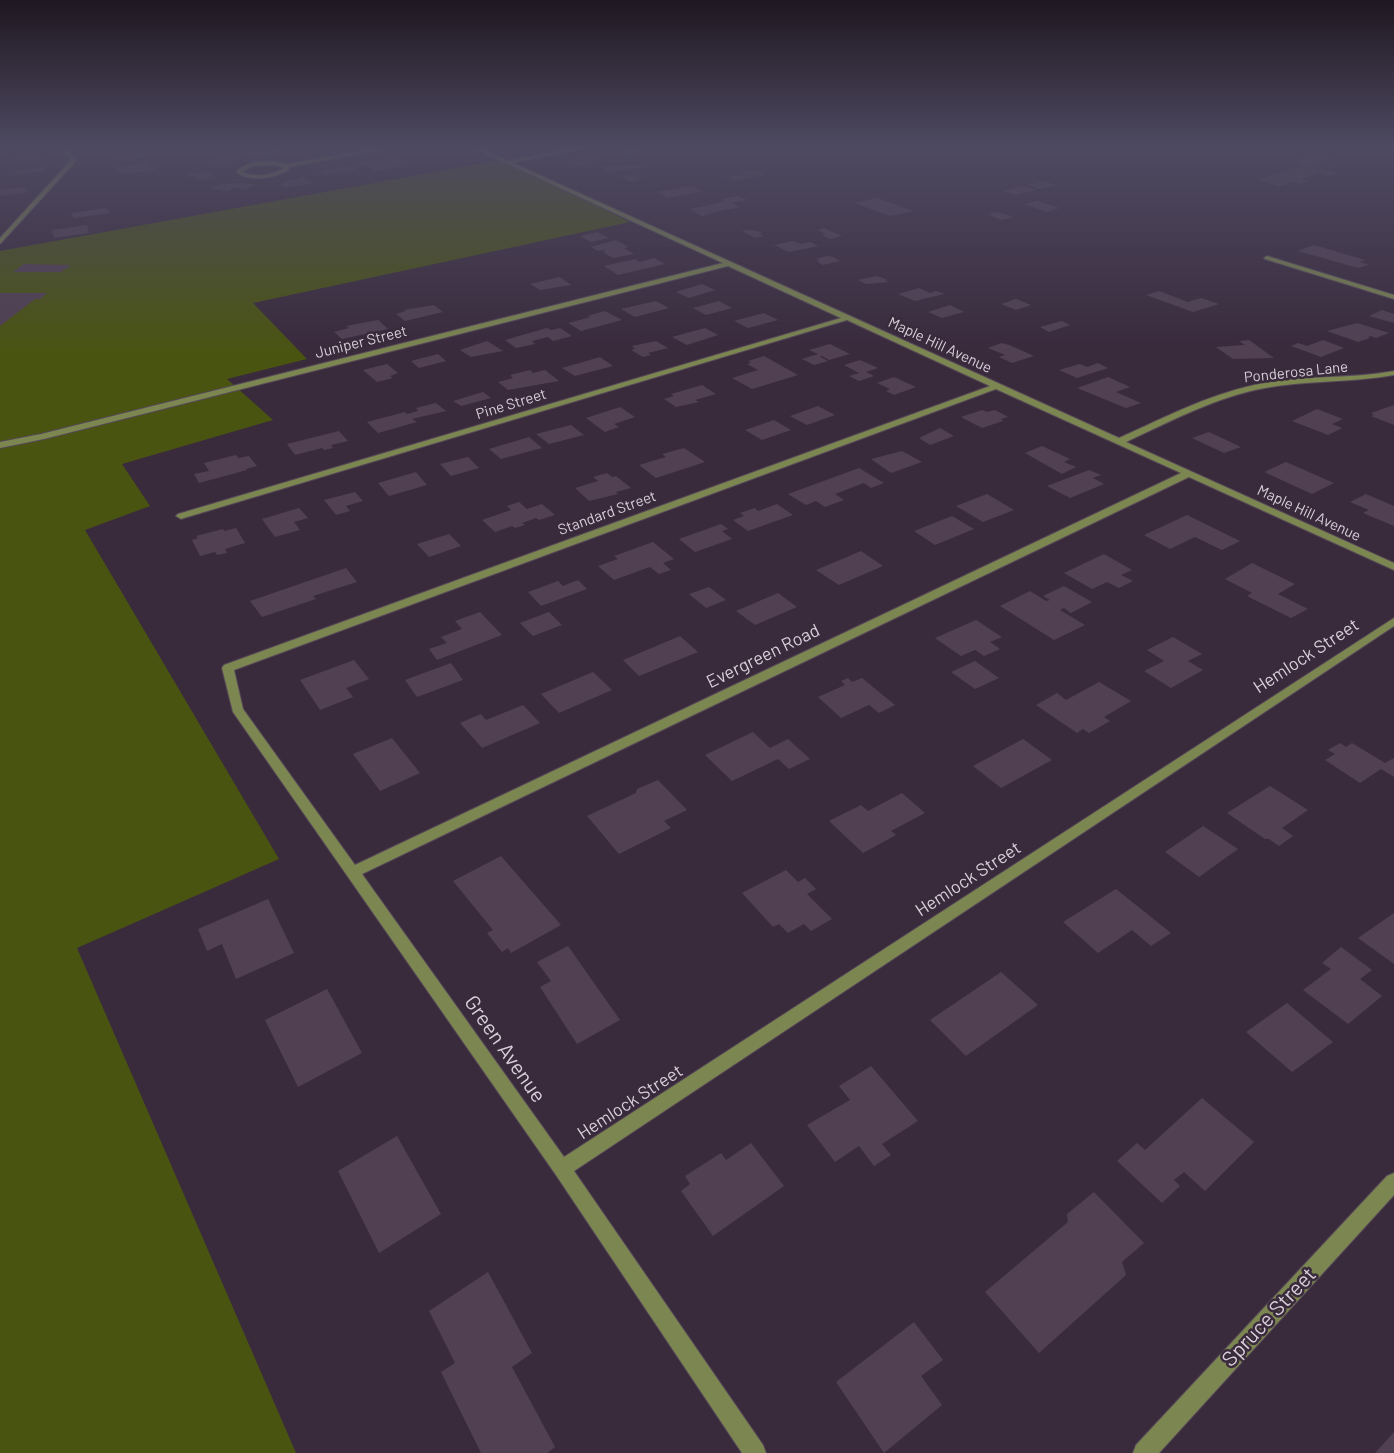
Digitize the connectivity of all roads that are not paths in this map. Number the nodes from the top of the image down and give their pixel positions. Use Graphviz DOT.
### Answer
graph roads {
  1 [pos="24,216"];
  2 [pos="623,216"];
  3 [pos="0,242"];
  4 [pos="1267,258"];
  5 [pos="728,264"];
  6 [pos="1394,297"];
  7 [pos="848,318"];
  8 [pos="1394,373"];
  9 [pos="996,386"];
  10 [pos="1120,441"];
  11 [pos="0,445"];
  12 [pos="1189,473"];
  13 [pos="181,516"];
  14 [pos="1394,567"];
  15 [pos="1394,620"];
  16 [pos="228,668"];
  17 [pos="353,872"];
  18 [pos="562,1169"];
  19 [pos="1394,1182"];
  20 [pos="755,1453"];
  21 [pos="1144,1453"];
  1 -- 3 [label="street"];
  2 -- 5 [label="street, Maple Hill Avenue"];
  4 -- 6 [label="street"];
  5 -- 7 [label="street, Maple Hill Avenue"];
  5 -- 11 [label="street, Juniper Street"];
  7 -- 9 [label="street, Maple Hill Avenue"];
  7 -- 13 [label="street, Pine Street"];
  8 -- 10 [label="street, Ponderosa Lane"];
  9 -- 10 [label="street, Maple Hill Avenue"];
  9 -- 16 [label="street, Standard Street"];
  10 -- 12 [label="street, Maple Hill Avenue"];
  12 -- 14 [label="street, Maple Hill Avenue"];
  12 -- 17 [label="street, Evergreen Road"];
  15 -- 18 [label="street, Hemlock Street"];
  16 -- 17 [label="street, Green Avenue"];
  17 -- 18 [label="street, Green Avenue"];
  18 -- 20 [label="street, Green Avenue"];
  19 -- 21 [label="street, Spruce Street"];
}
